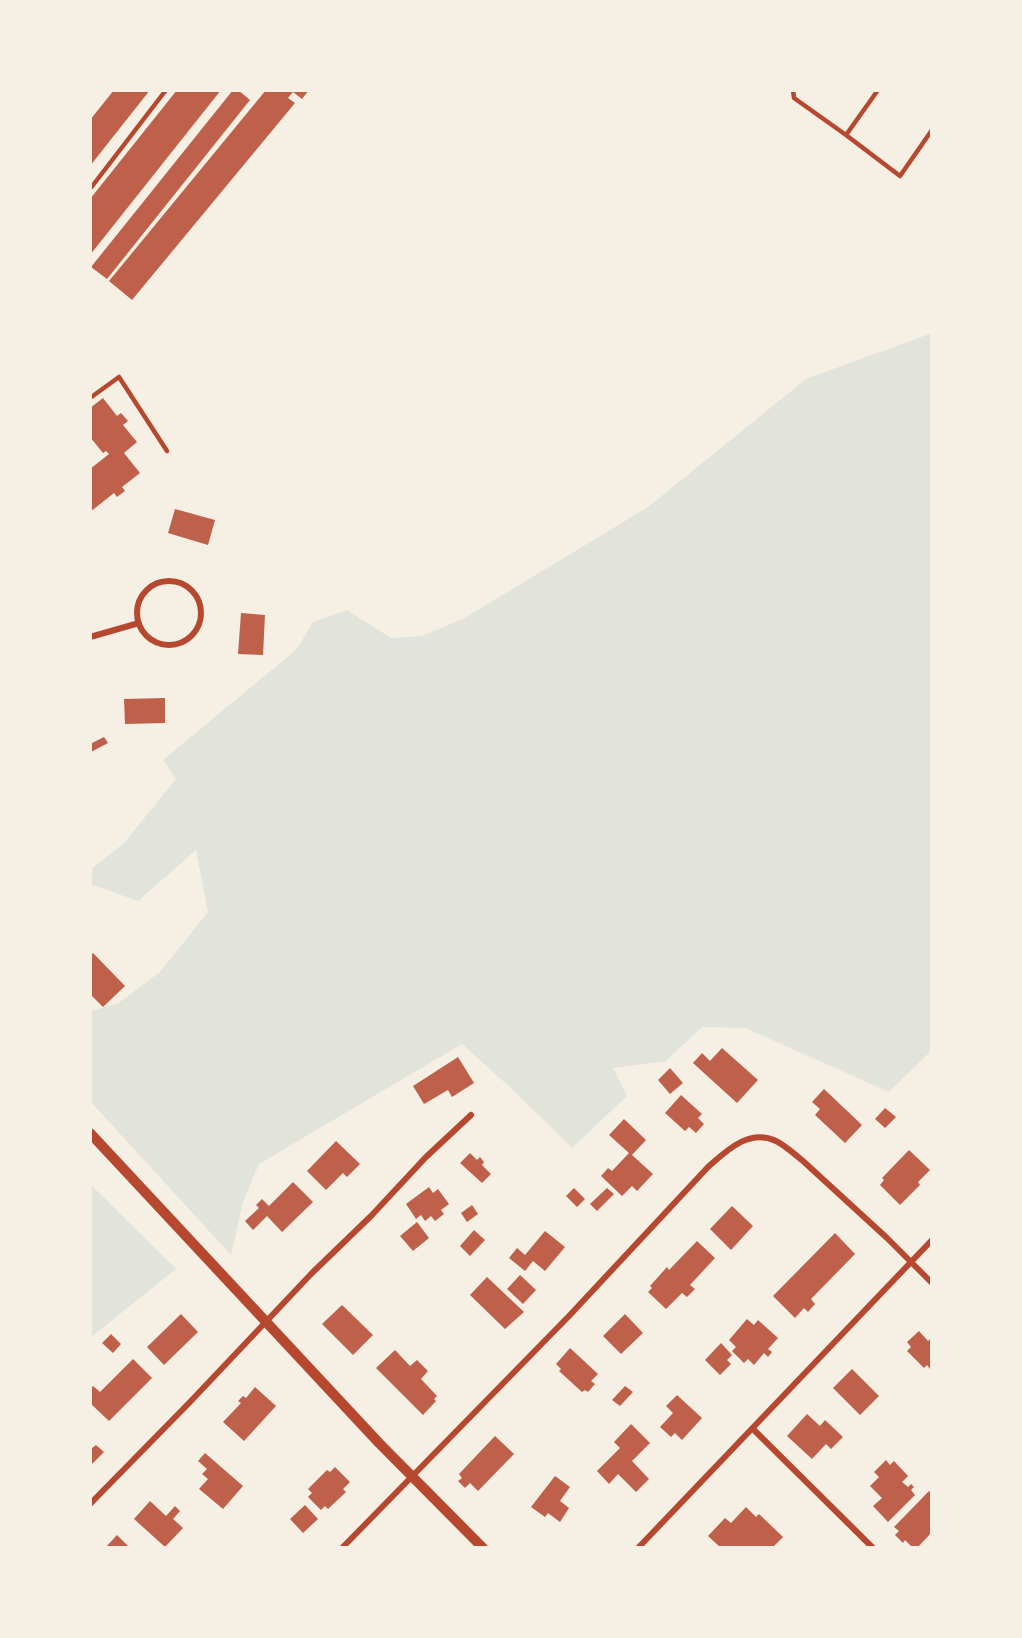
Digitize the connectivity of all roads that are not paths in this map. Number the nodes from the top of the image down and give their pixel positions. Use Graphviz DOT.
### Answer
graph roads {
  1 [pos="166,90"];
  2 [pos="793,90"];
  3 [pos="878,90"];
  4 [pos="932,130"];
  5 [pos="846,135"];
  6 [pos="90,189"];
  7 [pos="90,398"];
  8 [pos="167,451"];
  9 [pos="139,623"];
  10 [pos="90,637"];
  11 [pos="471,1114"];
  12 [pos="90,1133"];
  13 [pos="932,1240"];
  14 [pos="911,1262"];
  15 [pos="932,1283"];
  16 [pos="266,1322"];
  17 [pos="753,1429"];
  18 [pos="412,1476"];
  19 [pos="90,1504"];
  20 [pos="342,1548"];
  21 [pos="483,1548"];
  22 [pos="638,1548"];
  23 [pos="873,1548"];
  1 -- 6 [label="lane"];
  2 -- 5 [label="lane"];
  3 -- 5 [label="lane"];
  4 -- 5 [label="lane"];
  7 -- 8 [label="lane"];
  9 -- 9 [label="street"];
  9 -- 10 [label="street"];
  11 -- 16 [label="street"];
  12 -- 16 [label="street"];
  13 -- 14 [label="street"];
  14 -- 15 [label="street"];
  14 -- 17 [label="street"];
  14 -- 18 [label="street"];
  16 -- 18 [label="street"];
  16 -- 19 [label="street"];
  17 -- 22 [label="street"];
  17 -- 23 [label="street"];
  18 -- 20 [label="street"];
  18 -- 21 [label="street"];
}
